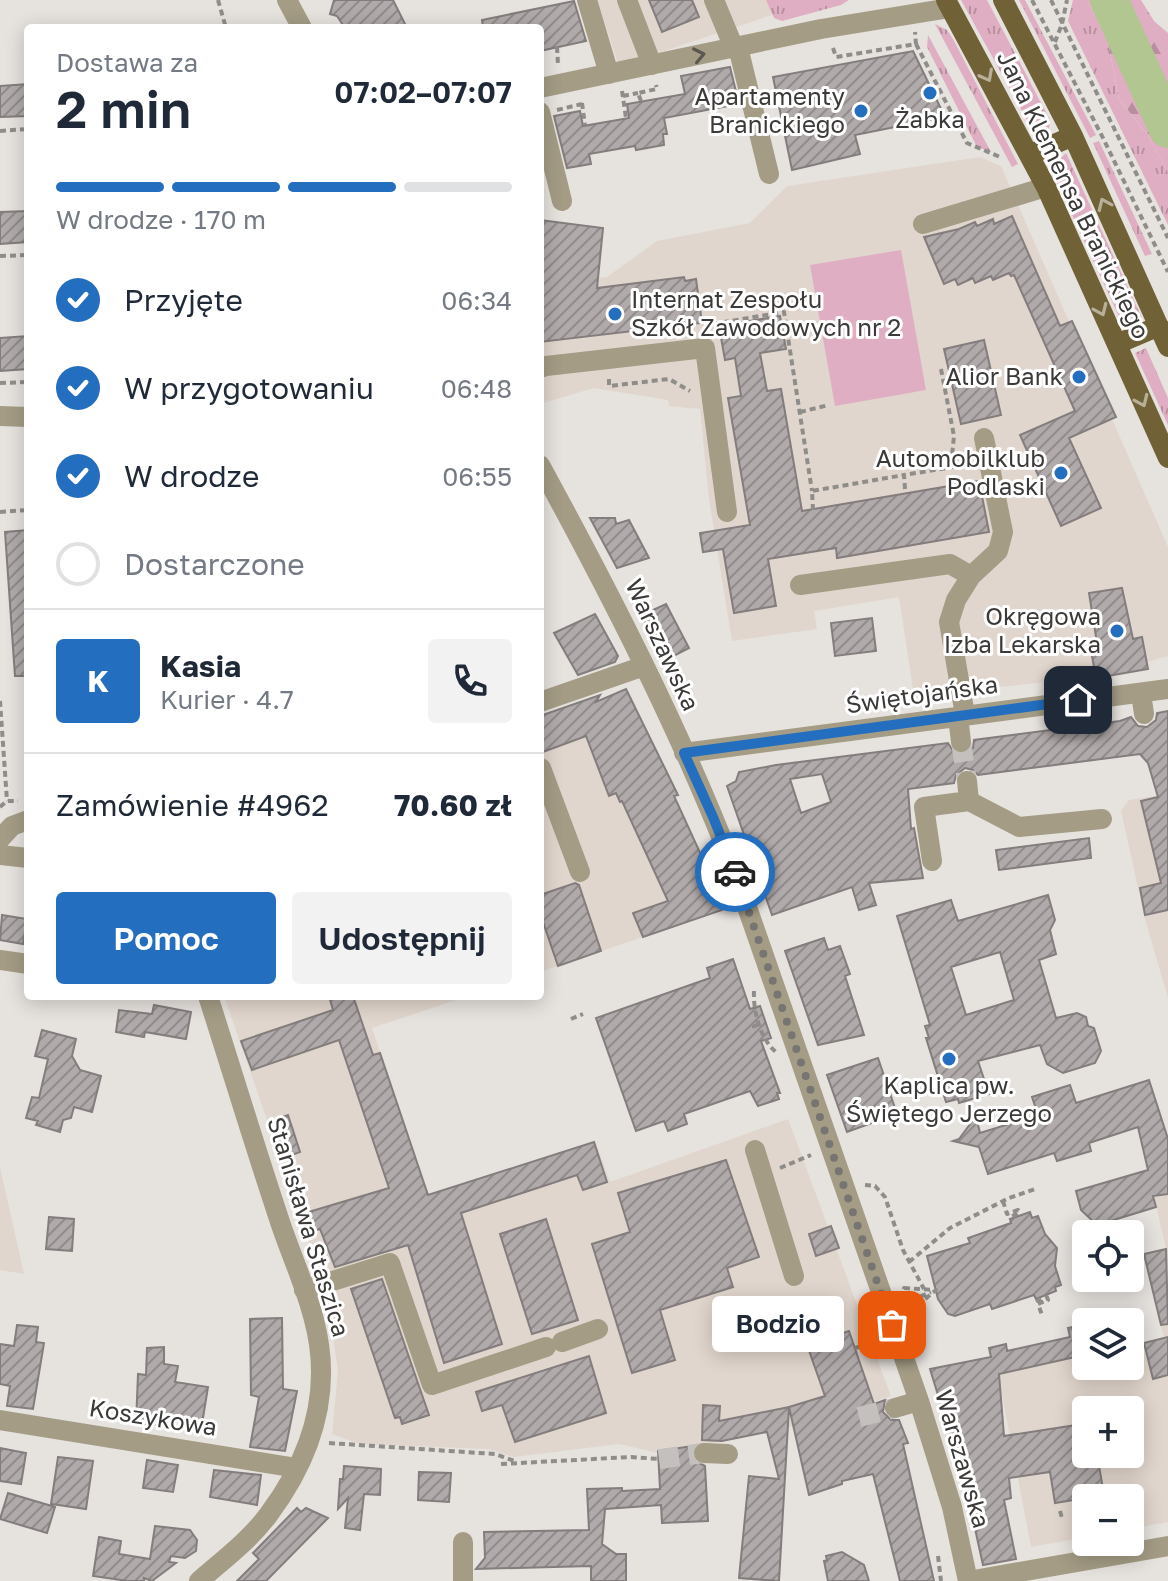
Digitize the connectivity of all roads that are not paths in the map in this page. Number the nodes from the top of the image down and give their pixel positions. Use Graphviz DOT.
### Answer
graph roads {
  1 [pos="287,0"];
  2 [pos="587,0"];
  3 [pos="627,0"];
  4 [pos="714,0"];
  5 [pos="1003,0"];
  6 [pos="948,4"];
  7 [pos="300,24"];
  8 [pos="736,48"];
  9 [pos="653,72"];
  10 [pos="615,79"];
  11 [pos="544,88"];
  12 [pos="544,128"];
  13 [pos="1073,136"];
  14 [pos="1029,155"];
  15 [pos="769,174"];
  16 [pos="1046,187"];
  17 [pos="562,201"];
  18 [pos="923,224"];
  19 [pos="1159,326"];
  20 [pos="1117,344"];
  21 [pos="1168,347"];
  22 [pos="544,367"];
  23 [pos="0,416"];
  24 [pos="24,417"];
  25 [pos="984,438"];
  26 [pos="1168,458"];
  27 [pos="544,472"];
  28 [pos="727,512"];
  29 [pos="971,576"];
  30 [pos="800,585"];
  31 [pos="644,666"];
  32 [pos="1168,689"];
  33 [pos="1141,693"];
  34 [pos="544,701"];
  35 [pos="1144,714"];
  36 [pos="961,716"];
  37 [pos="961,742"];
  38 [pos="684,753"];
  39 [pos="544,776"];
  40 [pos="1102,819"];
  41 [pos="24,822"];
  42 [pos="0,839"];
  43 [pos="0,855"];
  44 [pos="24,858"];
  45 [pos="932,861"];
  46 [pos="580,872"];
  47 [pos="0,960"];
  48 [pos="24,963"];
  49 [pos="209,1000"];
  50 [pos="755,1150"];
  51 [pos="794,1276"];
  52 [pos="304,1290"];
  53 [pos="598,1329"];
  54 [pos="919,1401"];
  55 [pos="895,1408"];
  56 [pos="0,1420"];
  57 [pos="704,1453"];
  58 [pos="728,1454"];
  59 [pos="297,1468"];
  60 [pos="463,1542"];
  61 [pos="1168,1546"];
  62 [pos="199,1581"];
  63 [pos="463,1581"];
  64 [pos="968,1581"];
  1 -- 7 [label="street"];
  2 -- 10 [label="street"];
  3 -- 9 [label="street"];
  4 -- 8 [label="street"];
  5 -- 13 [label="main road, Jana Klemensa Branickiego"];
  6 -- 8 [label="street"];
  6 -- 14 [label="main road, Jana Klemensa Branickiego, one-way"];
  9 -- 8 [label="street, one-way"];
  8 -- 15 [label="street"];
  9 -- 10 [label="street"];
  10 -- 11 [label="street"];
  12 -- 17 [label="street"];
  13 -- 14 [label="main road"];
  19 -- 13 [label="main road, Jana Klemensa Branickiego, one-way"];
  14 -- 16 [label="main road, Jana Klemensa Branickiego"];
  16 -- 18 [label="street"];
  16 -- 20 [label="main road, Jana Klemensa Branickiego, one-way"];
  19 -- 20 [label="main road"];
  19 -- 21 [label="main road, Jana Klemensa Branickiego"];
  20 -- 26 [label="main road, Jana Klemensa Branickiego, one-way"];
  22 -- 28 [label="street"];
  23 -- 24 [label="street"];
  25 -- 29 [label="street"];
  27 -- 31 [label="street, Warszawska"];
  29 -- 30 [label="street"];
  29 -- 36 [label="street"];
  31 -- 34 [label="street"];
  31 -- 38 [label="street, Warszawska"];
  32 -- 33 [label="street, Świętojańska"];
  33 -- 35 [label="street"];
  33 -- 36 [label="street, Świętojańska"];
  36 -- 37 [label="street"];
  36 -- 38 [label="street, Świętojańska"];
  38 -- 54 [label="street, Warszawska"];
  39 -- 46 [label="street"];
  40 -- 45 [label="street"];
  41 -- 42 [label="street"];
  43 -- 44 [label="street"];
  47 -- 48 [label="street"];
  49 -- 52 [label="street, Stanisława Staszica"];
  50 -- 51 [label="street"];
  52 -- 53 [label="street"];
  52 -- 59 [label="street, Stanisława Staszica"];
  54 -- 55 [label="street"];
  54 -- 64 [label="street, Warszawska"];
  56 -- 59 [label="street, Koszykowa"];
  57 -- 58 [label="street"];
  59 -- 62 [label="street, Stanisława Staszica"];
  60 -- 63 [label="street"];
  61 -- 64 [label="street"];
}
